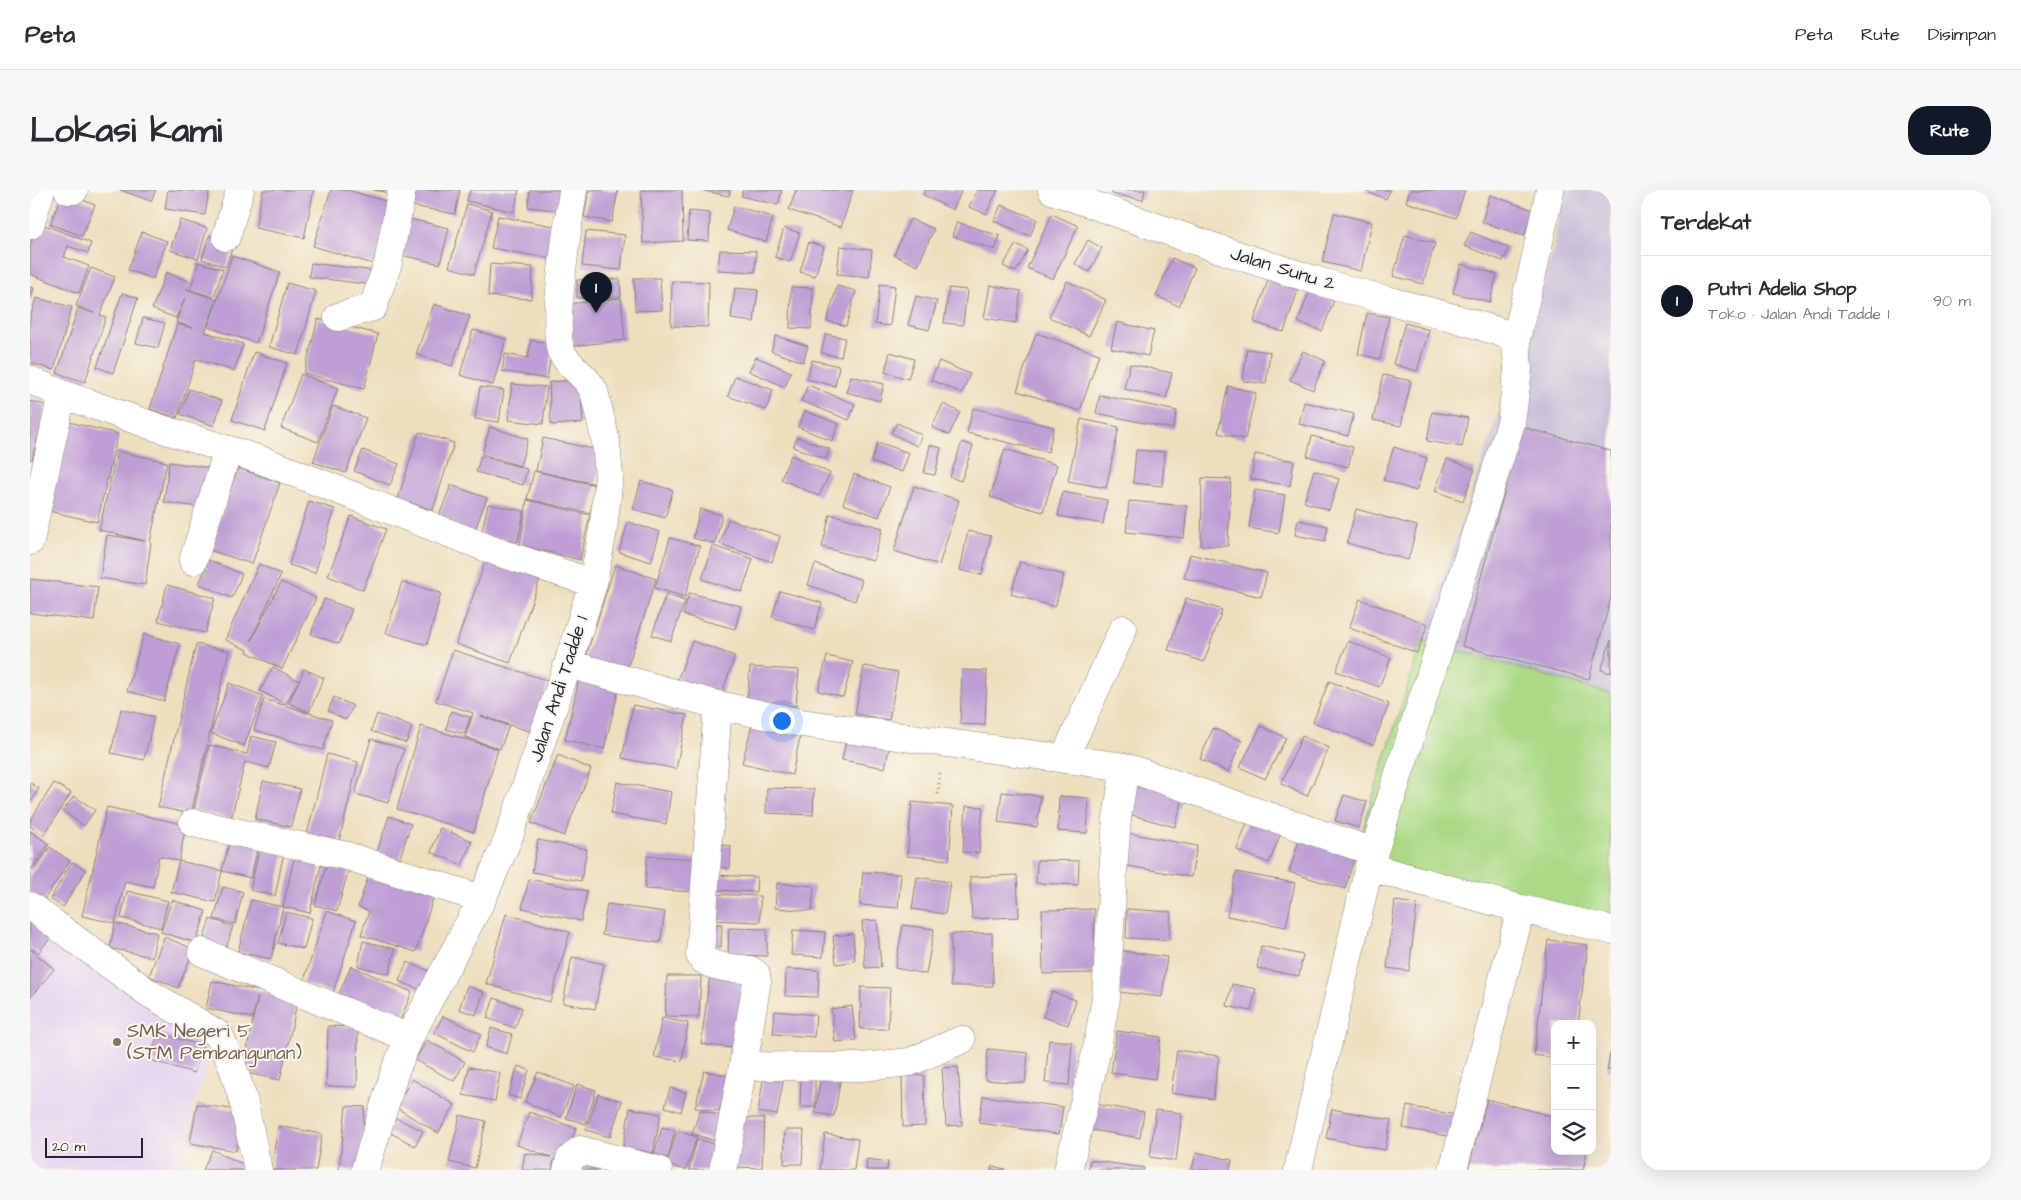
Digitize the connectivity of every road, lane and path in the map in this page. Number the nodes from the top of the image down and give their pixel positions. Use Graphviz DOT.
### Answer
graph roads {
  1 [pos="41,190"];
  2 [pos="68,190"];
  3 [pos="74,190"];
  4 [pos="240,190"];
  5 [pos="402,190"];
  6 [pos="573,190"];
  7 [pos="1052,190"];
  8 [pos="1550,190"];
  9 [pos="30,225"];
  10 [pos="226,237"];
  11 [pos="338,318"];
  12 [pos="1516,338"];
  13 [pos="30,380"];
  14 [pos="62,394"];
  15 [pos="228,450"];
  16 [pos="30,541"];
  17 [pos="193,561"];
  18 [pos="593,583"];
  19 [pos="1123,629"];
  20 [pos="568,664"];
  21 [pos="718,705"];
  22 [pos="1064,759"];
  23 [pos="1125,768"];
  24 [pos="193,824"];
  25 [pos="1372,859"];
  26 [pos="482,899"];
  27 [pos="30,906"];
  28 [pos="1521,909"];
  29 [pos="1611,930"];
  30 [pos="202,952"];
  31 [pos="408,1038"];
  32 [pos="961,1040"];
  33 [pos="743,1066"];
  34 [pos="258,1170"];
  35 [pos="365,1170"];
  36 [pos="567,1170"];
  37 [pos="658,1170"];
  38 [pos="723,1170"];
  39 [pos="1068,1170"];
  40 [pos="1298,1170"];
  41 [pos="1453,1170"];
  1 -- 9 [label="street"];
  2 -- 3 [label="street"];
  4 -- 10 [label="street"];
  5 -- 11 [label="street"];
  6 -- 18 [label="street, Jalan Andi Tadde 1"];
  7 -- 12 [label="street, Jalan Sunu 2"];
  8 -- 12 [label="street"];
  12 -- 25 [label="street"];
  13 -- 14 [label="street"];
  14 -- 15 [label="street"];
  14 -- 16 [label="street"];
  15 -- 17 [label="street"];
  15 -- 18 [label="street"];
  18 -- 20 [label="street, Jalan Andi Tadde 1"];
  19 -- 22 [label="street"];
  20 -- 21 [label="street"];
  20 -- 26 [label="street, Jalan Andi Tadde 1"];
  21 -- 22 [label="street"];
  21 -- 33 [label="street"];
  22 -- 23 [label="street"];
  23 -- 25 [label="street"];
  23 -- 39 [label="street"];
  24 -- 26 [label="street"];
  25 -- 28 [label="street"];
  25 -- 40 [label="street"];
  26 -- 31 [label="street, Jalan Andi Tadde 1"];
  27 -- 34 [label="street"];
  28 -- 29 [label="street"];
  28 -- 41 [label="street"];
  30 -- 31 [label="street"];
  31 -- 35 [label="street, Jalan Andi Tadde 1"];
  32 -- 33 [label="street"];
  33 -- 38 [label="street"];
  36 -- 37 [label="street"];
}
